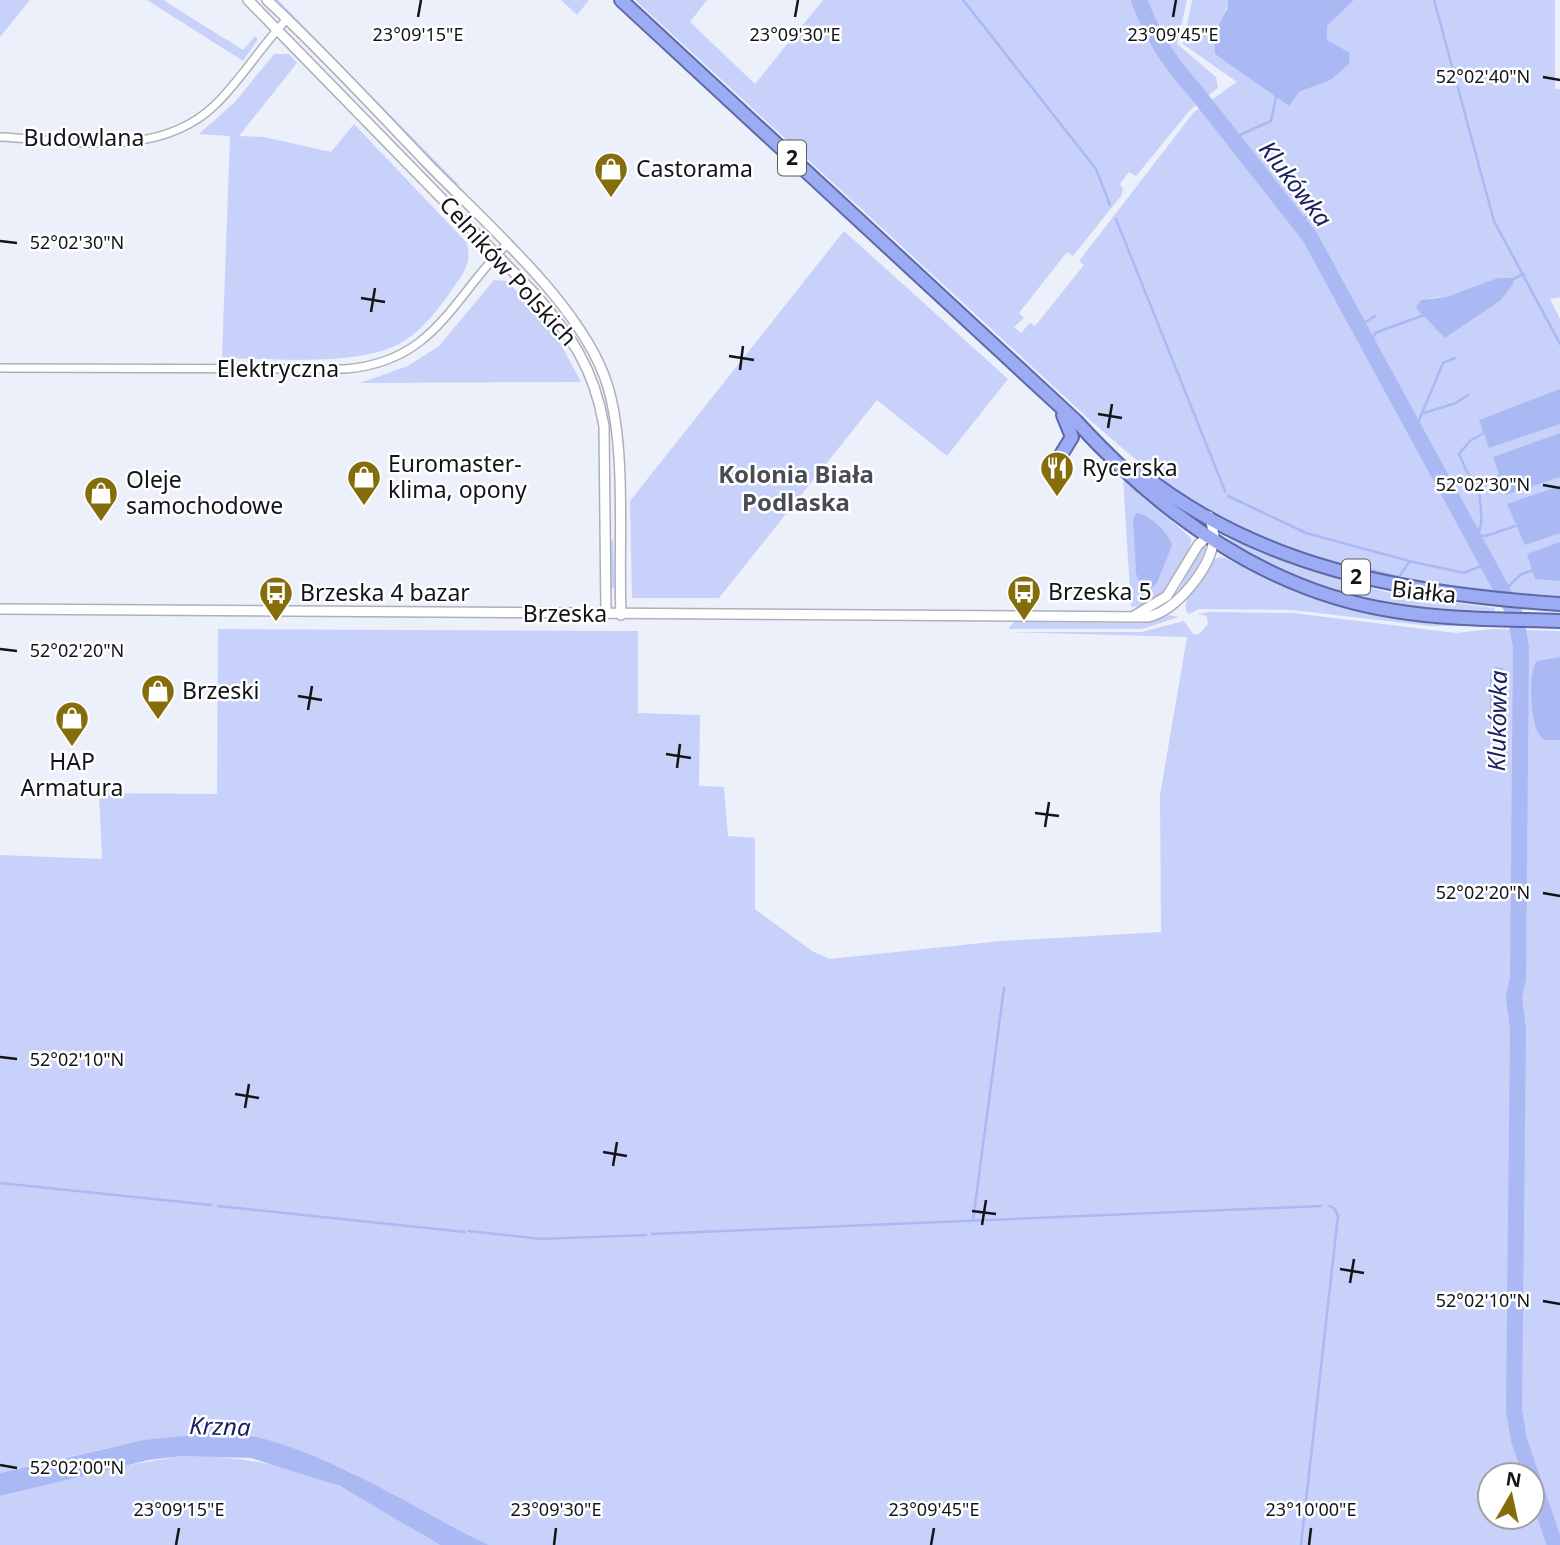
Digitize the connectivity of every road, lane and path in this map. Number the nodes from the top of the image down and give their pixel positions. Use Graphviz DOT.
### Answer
graph roads {
  1 [pos="248,0"];
  2 [pos="267,0"];
  3 [pos="621,0"];
  4 [pos="287,19"];
  5 [pos="278,28"];
  6 [pos="0,137"];
  7 [pos="506,245"];
  8 [pos="497,255"];
  9 [pos="0,368"];
  10 [pos="1054,400"];
  11 [pos="612,402"];
  12 [pos="600,404"];
  13 [pos="1076,421"];
  14 [pos="1059,458"];
  15 [pos="1209,516"];
  16 [pos="1233,530"];
  17 [pos="1211,537"];
  18 [pos="1560,604"];
  19 [pos="0,610"];
  20 [pos="606,614"];
  21 [pos="621,615"];
  22 [pos="1554,621"];
  1 -- 5 [label="street, Celników Polskich"];
  2 -- 4 [label="street, Celników Polskich"];
  3 -- 10 [label="highway, 2"];
  4 -- 5 [label="street, Budowlana"];
  4 -- 7 [label="street, Celników Polskich"];
  5 -- 6 [label="street, Budowlana"];
  5 -- 8 [label="street, Celników Polskich"];
  7 -- 8 [label="street, Elektryczna"];
  7 -- 11 [label="street, Celników Polskich"];
  8 -- 9 [label="street, Elektryczna"];
  8 -- 12 [label="street, Celników Polskich"];
  10 -- 13 [label="highway, 2"];
  10 -- 14 [label="highway"];
  11 -- 12 [label="street"];
  11 -- 21 [label="street, Celników Polskich"];
  12 -- 20 [label="street, Celników Polskich"];
  13 -- 15 [label="highway, 2"];
  13 -- 17 [label="highway, 2"];
  15 -- 16 [label="highway, 2"];
  15 -- 17 [label="street"];
  16 -- 17 [label="street"];
  16 -- 18 [label="highway, Białka / 2"];
  17 -- 21 [label="street, Brzeska"];
  17 -- 22 [label="highway, Białka / 2"];
  19 -- 20 [label="street, Brzeska"];
  20 -- 21 [label="street, Brzeska"];
}
